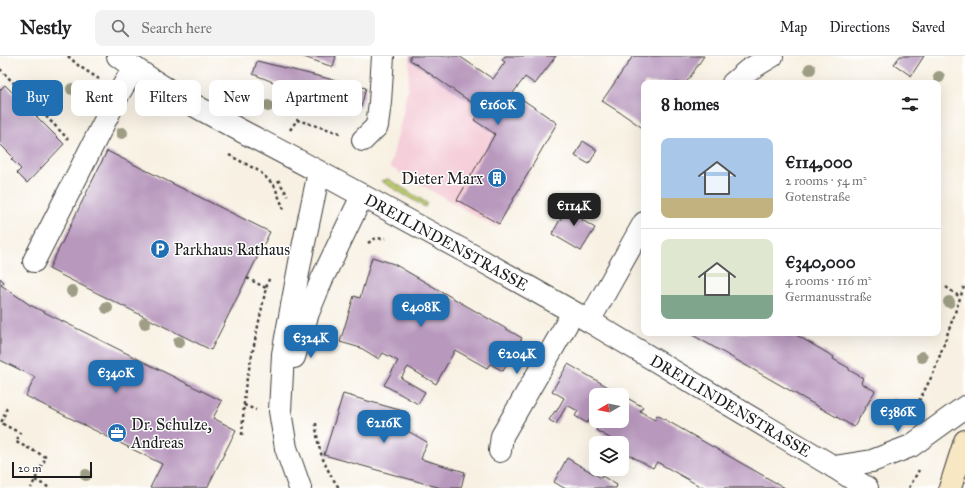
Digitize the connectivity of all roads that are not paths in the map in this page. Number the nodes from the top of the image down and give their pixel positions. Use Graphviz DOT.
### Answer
graph roads {
  1 [pos="383,56"];
  2 [pos="772,56"];
  3 [pos="126,62"];
  4 [pos="736,80"];
  5 [pos="363,140"];
  6 [pos="319,172"];
  7 [pos="362,196"];
  8 [pos="641,227"];
  9 [pos="34,261"];
  10 [pos="581,317"];
  11 [pos="282,395"];
  12 [pos="965,407"];
  13 [pos="965,441"];
  14 [pos="500,451"];
  15 [pos="834,467"];
  16 [pos="300,488"];
  17 [pos="868,488"];
  18 [pos="950,488"];
  1 -- 5 [label="street"];
  2 -- 4 [label="street"];
  3 -- 6 [label="street, DREILINDENSTRASSE"];
  3 -- 9 [label="street"];
  6 -- 7 [label="street, DREILINDENSTRASSE"];
  6 -- 11 [label="street"];
  7 -- 10 [label="street, DREILINDENSTRASSE"];
  7 -- 11 [label="street"];
  8 -- 10 [label="street"];
  10 -- 14 [label="street"];
  10 -- 15 [label="street, DREILINDENSTRASSE"];
  11 -- 16 [label="street"];
  12 -- 15 [label="street"];
  13 -- 18 [label="main road"];
  15 -- 17 [label="street, DREILINDENSTRASSE"];
}
